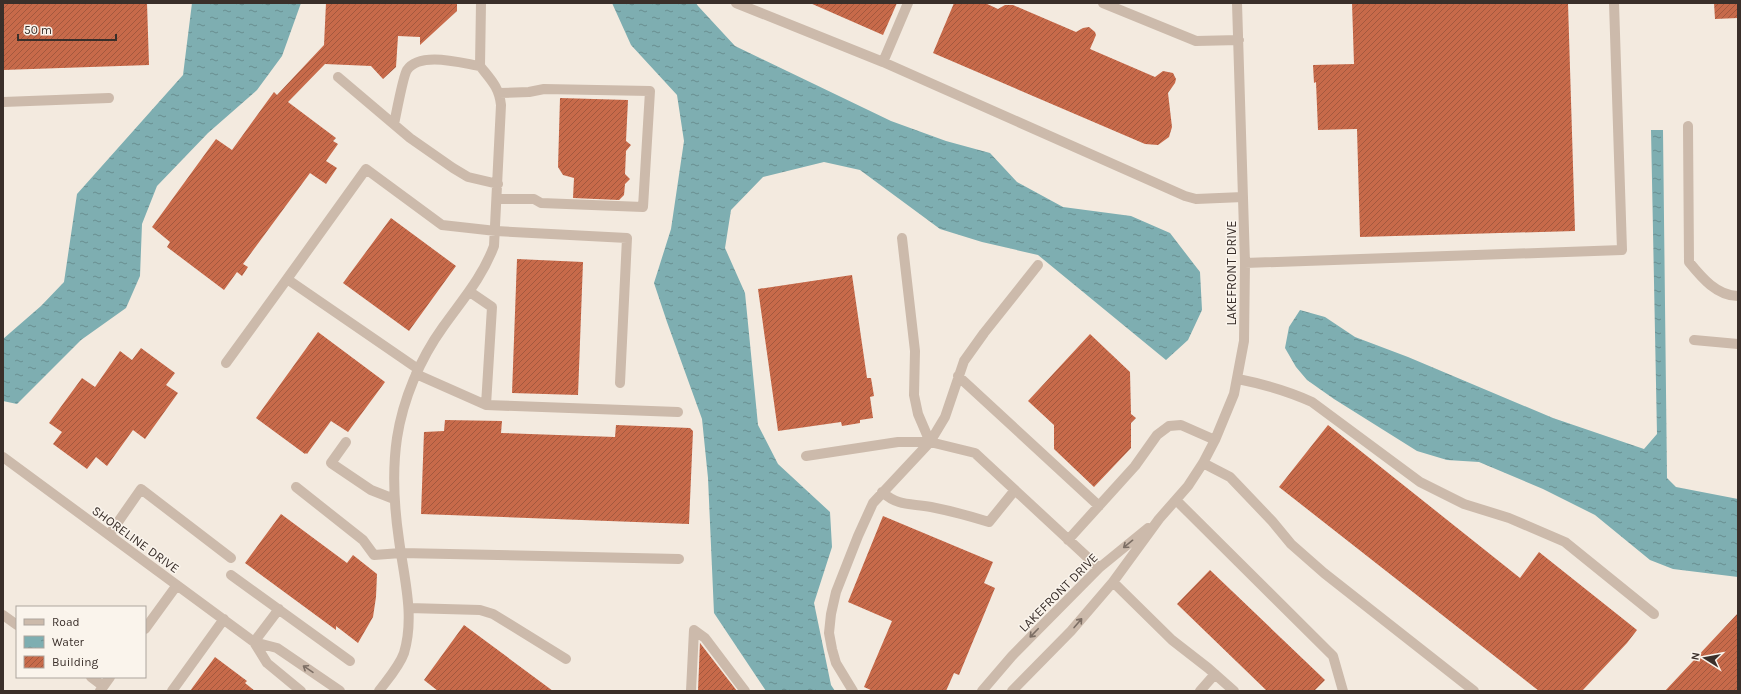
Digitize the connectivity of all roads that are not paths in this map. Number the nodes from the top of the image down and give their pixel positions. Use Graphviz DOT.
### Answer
graph roads {
  1 [pos="481,3"];
  2 [pos="736,3"];
  3 [pos="908,3"];
  4 [pos="1103,3"];
  5 [pos="1237,3"];
  6 [pos="1614,3"];
  7 [pos="1239,40"];
  8 [pos="883,62"];
  9 [pos="480,66"];
  10 [pos="338,77"];
  11 [pos="499,93"];
  12 [pos="109,98"];
  13 [pos="3,102"];
  14 [pos="394,124"];
  15 [pos="1688,126"];
  16 [pos="498,184"];
  17 [pos="1243,197"];
  18 [pos="498,199"];
  19 [pos="496,231"];
  20 [pos="902,238"];
  21 [pos="1245,263"];
  22 [pos="1038,265"];
  23 [pos="287,279"];
  24 [pos="470,292"];
  25 [pos="1738,296"];
  26 [pos="1694,340"];
  27 [pos="1738,344"];
  28 [pos="226,363"];
  29 [pos="417,371"];
  30 [pos="958,376"];
  31 [pos="1238,379"];
  32 [pos="620,383"];
  33 [pos="486,405"];
  34 [pos="678,412"];
  35 [pos="1215,440"];
  36 [pos="346,442"];
  37 [pos="930,442"];
  38 [pos="806,456"];
  39 [pos="3,457"];
  40 [pos="1203,463"];
  41 [pos="296,487"];
  42 [pos="1015,490"];
  43 [pos="882,492"];
  44 [pos="394,499"];
  45 [pos="1176,500"];
  46 [pos="1099,506"];
  47 [pos="1159,519"];
  48 [pos="109,535"];
  49 [pos="1068,540"];
  50 [pos="401,553"];
  51 [pos="231,558"];
  52 [pos="679,559"];
  53 [pos="1099,568"];
  54 [pos="231,575"];
  55 [pos="1113,582"];
  56 [pos="177,585"];
  57 [pos="279,608"];
  58 [pos="409,608"];
  59 [pos="1654,614"];
  60 [pos="3,615"];
  61 [pos="224,619"];
  62 [pos="16,624"];
  63 [pos="146,628"];
  64 [pos="254,642"];
  65 [pos="566,659"];
  66 [pos="350,661"];
  67 [pos="1215,674"];
  68 [pos="92,678"];
  69 [pos="109,678"];
  70 [pos="102,688"];
  71 [pos="172,691"];
  72 [pos="301,691"];
  73 [pos="340,691"];
  74 [pos="379,691"];
  75 [pos="691,691"];
  76 [pos="745,691"];
  77 [pos="853,691"];
  78 [pos="982,691"];
  79 [pos="1012,691"];
  80 [pos="1200,691"];
  81 [pos="1234,691"];
  82 [pos="1343,691"];
  83 [pos="1474,691"];
  1 -- 9 [label="street"];
  2 -- 8 [label="street"];
  3 -- 8 [label="street"];
  4 -- 7 [label="street"];
  5 -- 7 [label="street, LAKEFRONT DRIVE"];
  6 -- 21 [label="street"];
  7 -- 17 [label="street, LAKEFRONT DRIVE"];
  8 -- 17 [label="street"];
  9 -- 11 [label="street"];
  9 -- 14 [label="street"];
  10 -- 14 [label="street"];
  11 -- 16 [label="street"];
  11 -- 18 [label="street"];
  12 -- 13 [label="street"];
  14 -- 16 [label="street"];
  15 -- 25 [label="street"];
  16 -- 18 [label="street"];
  17 -- 21 [label="street, LAKEFRONT DRIVE"];
  18 -- 19 [label="street"];
  19 -- 23 [label="street"];
  19 -- 24 [label="street"];
  19 -- 32 [label="street"];
  20 -- 37 [label="street"];
  21 -- 31 [label="street, LAKEFRONT DRIVE"];
  22 -- 30 [label="street"];
  23 -- 28 [label="street"];
  23 -- 29 [label="street"];
  24 -- 29 [label="street"];
  24 -- 33 [label="street"];
  26 -- 27 [label="street"];
  29 -- 33 [label="street"];
  29 -- 44 [label="street"];
  30 -- 37 [label="street"];
  30 -- 46 [label="street"];
  31 -- 35 [label="street, LAKEFRONT DRIVE"];
  31 -- 59 [label="street"];
  33 -- 34 [label="street"];
  35 -- 40 [label="street, LAKEFRONT DRIVE"];
  35 -- 46 [label="street"];
  36 -- 44 [label="street"];
  37 -- 38 [label="street"];
  37 -- 42 [label="street"];
  37 -- 43 [label="street"];
  39 -- 48 [label="street, SHORELINE DRIVE"];
  40 -- 45 [label="street, LAKEFRONT DRIVE"];
  40 -- 83 [label="street"];
  41 -- 50 [label="street"];
  42 -- 43 [label="street"];
  42 -- 49 [label="street"];
  43 -- 77 [label="street"];
  44 -- 50 [label="street"];
  45 -- 47 [label="street, LAKEFRONT DRIVE"];
  45 -- 82 [label="street"];
  46 -- 49 [label="street"];
  47 -- 53 [label="street, LAKEFRONT DRIVE, one-way"];
  47 -- 55 [label="street, LAKEFRONT DRIVE"];
  48 -- 51 [label="street"];
  48 -- 56 [label="street, SHORELINE DRIVE"];
  49 -- 53 [label="street"];
  50 -- 52 [label="street"];
  50 -- 58 [label="street"];
  53 -- 78 [label="street, LAKEFRONT DRIVE, one-way"];
  54 -- 57 [label="street"];
  55 -- 67 [label="street"];
  79 -- 55 [label="street, LAKEFRONT DRIVE, one-way"];
  56 -- 61 [label="street, SHORELINE DRIVE"];
  56 -- 63 [label="street"];
  57 -- 64 [label="street"];
  57 -- 66 [label="street"];
  58 -- 65 [label="street"];
  58 -- 74 [label="street"];
  60 -- 62 [label="street"];
  61 -- 64 [label="street, SHORELINE DRIVE"];
  61 -- 71 [label="street"];
  64 -- 72 [label="street, SHORELINE DRIVE"];
  73 -- 64 [label="street, SHORELINE DRIVE, one-way"];
  67 -- 80 [label="street"];
  67 -- 81 [label="street"];
  68 -- 70 [label="street"];
  69 -- 70 [label="street"];
  75 -- 76 [label="street"];
}
